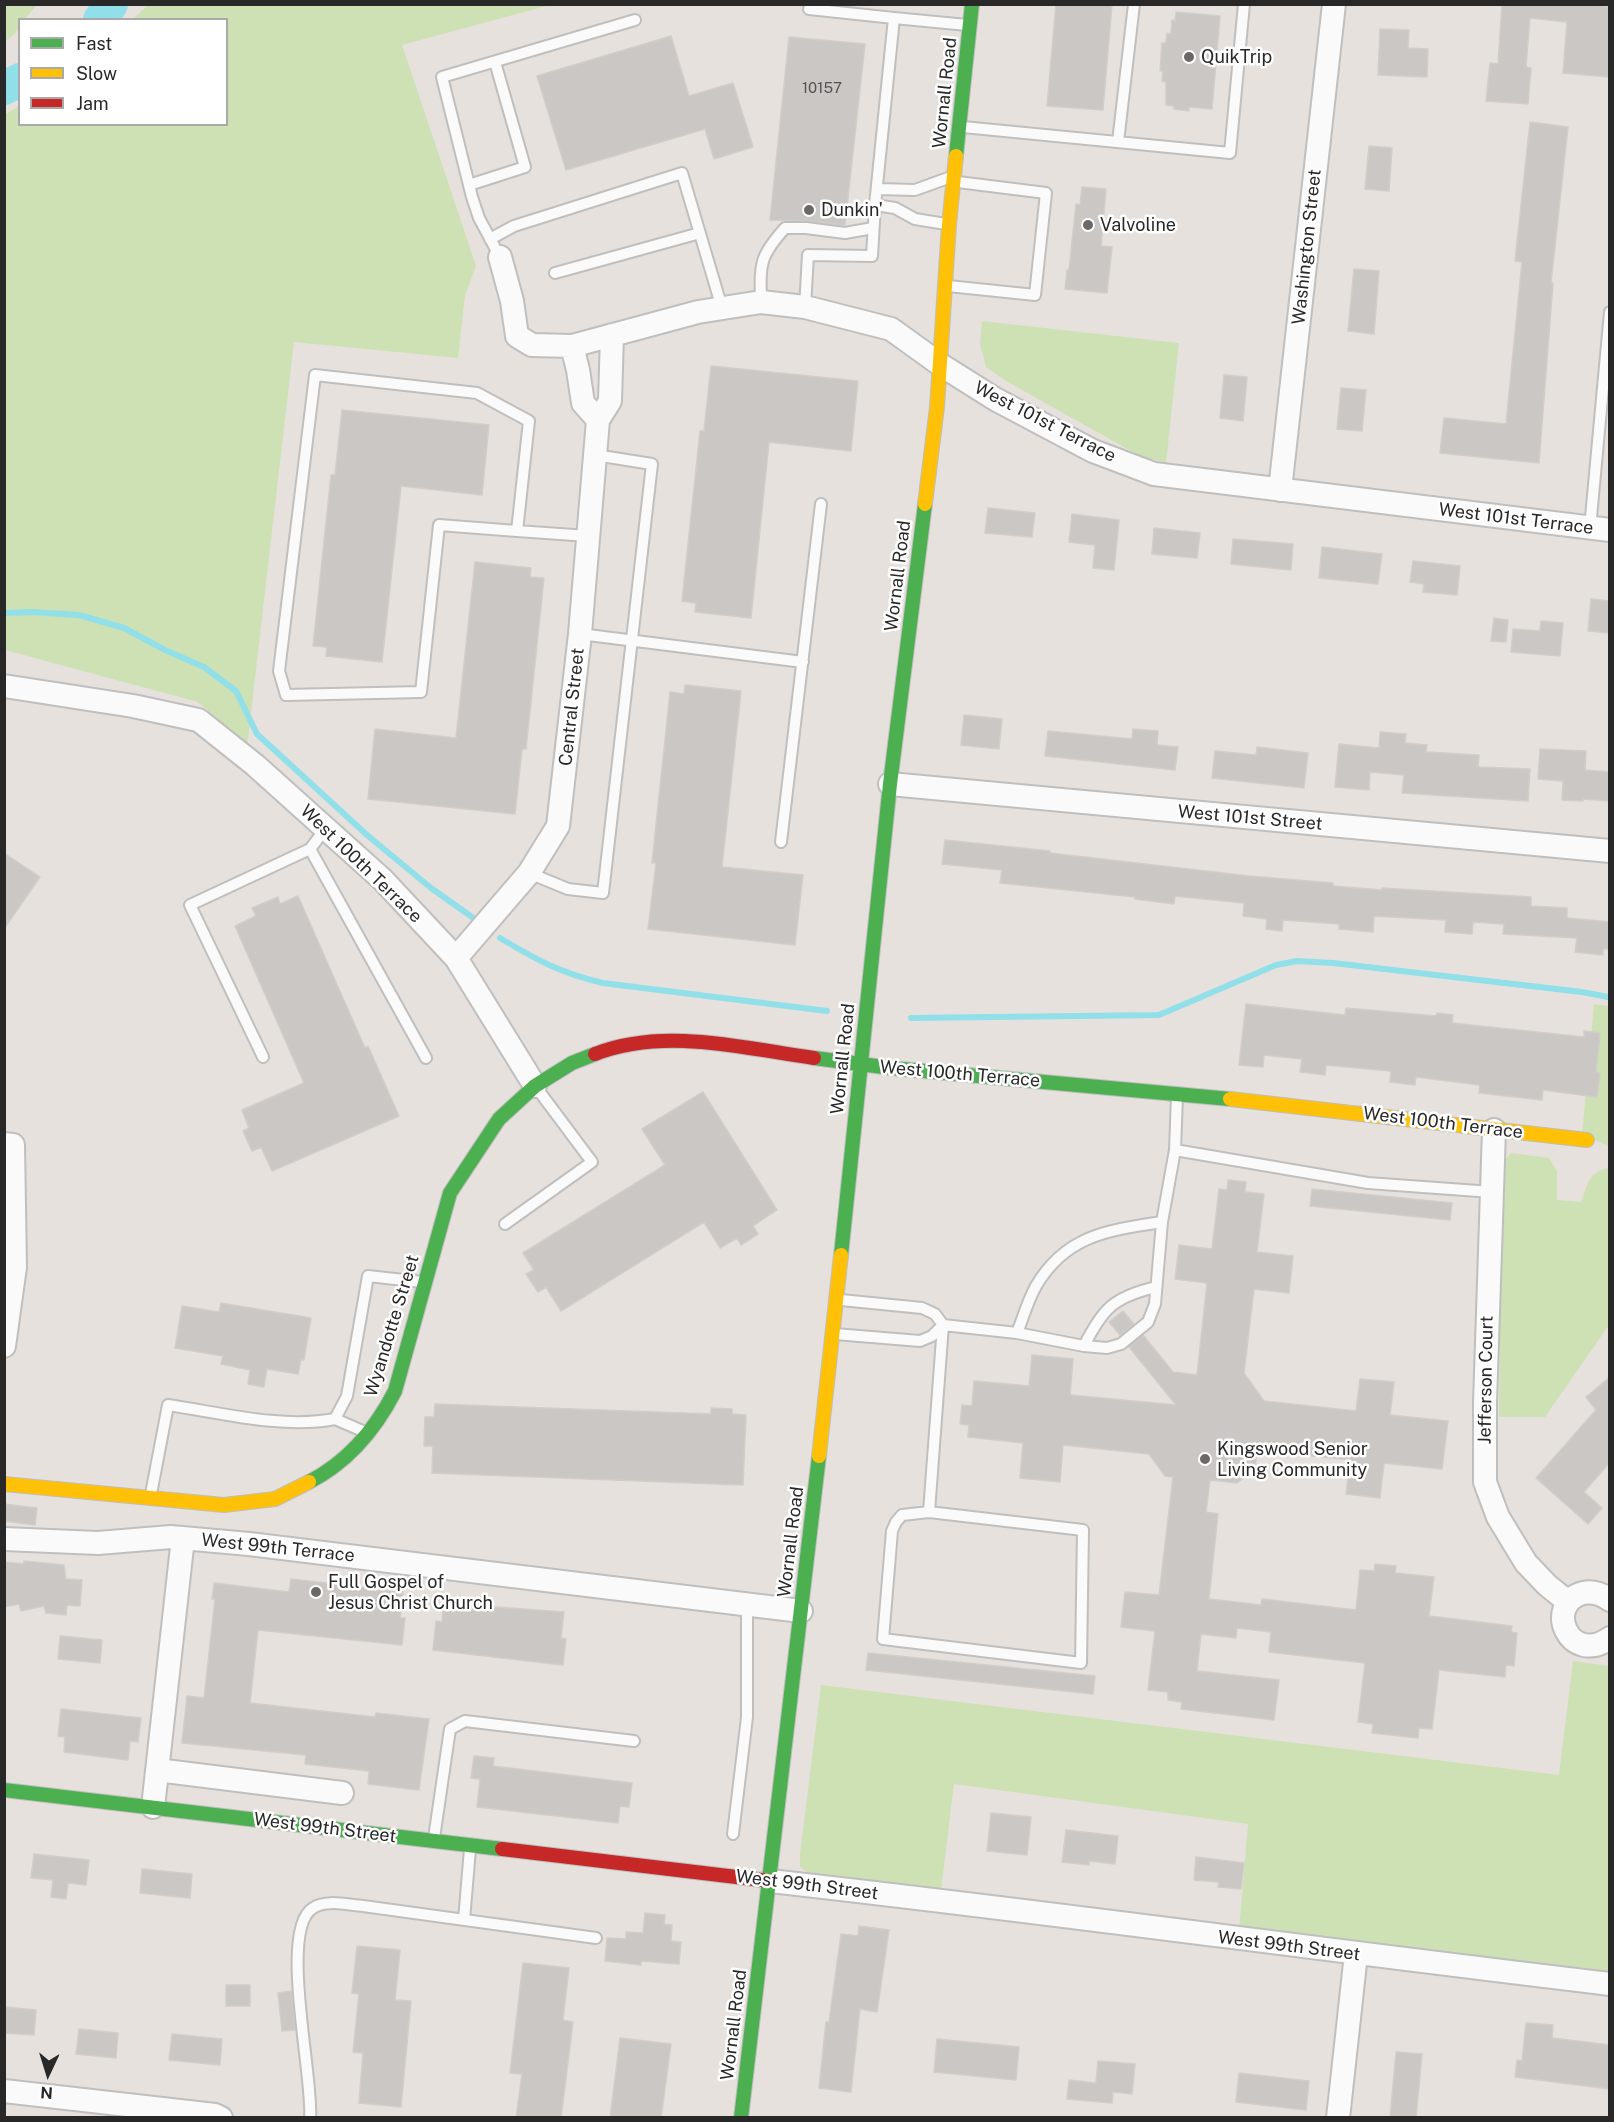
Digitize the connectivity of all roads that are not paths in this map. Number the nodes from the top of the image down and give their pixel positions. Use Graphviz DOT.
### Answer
graph roads {
  1 [pos="972,4"];
  2 [pos="1134,4"];
  3 [pos="1244,4"];
  4 [pos="1334,4"];
  5 [pos="809,9"];
  6 [pos="894,18"];
  7 [pos="634,20"];
  8 [pos="970,25"];
  9 [pos="495,62"];
  10 [pos="959,127"];
  11 [pos="1118,142"];
  12 [pos="954,179"];
  13 [pos="469,185"];
  14 [pos="877,189"];
  15 [pos="875,205"];
  16 [pos="949,225"];
  17 [pos="873,228"];
  18 [pos="700,233"];
  19 [pos="495,248"];
  20 [pos="555,273"];
  21 [pos="945,286"];
  22 [pos="761,302"];
  23 [pos="805,307"];
  24 [pos="722,308"];
  25 [pos="1610,312"];
  26 [pos="612,335"];
  27 [pos="572,346"];
  28 [pos="941,365"];
  29 [pos="598,420"];
  30 [pos="596,455"];
  31 [pos="1280,490"];
  32 [pos="821,504"];
  33 [pos="1600,529"];
  34 [pos="516,531"];
  35 [pos="588,536"];
  36 [pos="580,634"];
  37 [pos="632,640"];
  38 [pos="803,663"];
  39 [pos="4,686"];
  40 [pos="890,784"];
  41 [pos="326,828"];
  42 [pos="781,842"];
  43 [pos="310,849"];
  44 [pos="1610,851"];
  45 [pos="528,873"];
  46 [pos="456,958"];
  47 [pos="263,1057"];
  48 [pos="426,1058"];
  49 [pos="861,1064"];
  50 [pos="535,1086"];
  51 [pos="1177,1093"];
  52 [pos="1494,1130"];
  53 [pos="1587,1140"];
  54 [pos="4,1144"];
  55 [pos="1175,1150"];
  56 [pos="1492,1192"];
  57 [pos="1162,1222"];
  58 [pos="505,1224"];
  59 [pos="10,1270"];
  60 [pos="425,1282"];
  61 [pos="1156,1287"];
  62 [pos="836,1299"];
  63 [pos="943,1325"];
  64 [pos="1017,1333"];
  65 [pos="833,1334"];
  66 [pos="4,1346"];
  67 [pos="1084,1346"];
  68 [pos="335,1419"];
  69 [pos="368,1433"];
  70 [pos="4,1484"];
  71 [pos="151,1498"];
  72 [pos="929,1512"];
  73 [pos="183,1538"];
  74 [pos="4,1539"];
  75 [pos="1609,1594"];
  76 [pos="1569,1602"];
  77 [pos="747,1604"];
  78 [pos="801,1611"];
  79 [pos="1610,1638"];
  80 [pos="634,1741"];
  81 [pos="157,1770"];
  82 [pos="4,1790"];
  83 [pos="342,1793"];
  84 [pos="153,1807"];
  85 [pos="733,1834"];
  86 [pos="433,1841"];
  87 [pos="470,1845"];
  88 [pos="770,1881"];
  89 [pos="464,1920"];
  90 [pos="596,1938"];
  91 [pos="1356,1954"];
  92 [pos="1610,1984"];
  93 [pos="4,2091"];
  94 [pos="221,2118"];
  95 [pos="310,2118"];
  96 [pos="741,2118"];
  97 [pos="1338,2118"];
  1 -- 8 [label="street, Wornall Road"];
  2 -- 11 [label="lane"];
  3 -- 11 [label="lane"];
  4 -- 31 [label="street, Washington Street"];
  5 -- 6 [label="lane"];
  6 -- 8 [label="lane"];
  6 -- 14 [label="lane"];
  7 -- 9 [label="lane"];
  8 -- 10 [label="street, Wornall Road"];
  9 -- 13 [label="lane"];
  9 -- 13 [label="lane"];
  10 -- 11 [label="lane"];
  10 -- 12 [label="street, Wornall Road"];
  12 -- 14 [label="lane"];
  12 -- 16 [label="street, Wornall Road"];
  12 -- 21 [label="lane"];
  13 -- 19 [label="lane"];
  14 -- 15 [label="lane"];
  15 -- 16 [label="lane"];
  15 -- 17 [label="lane"];
  16 -- 21 [label="street, Wornall Road"];
  17 -- 22 [label="lane"];
  17 -- 23 [label="lane"];
  18 -- 19 [label="lane"];
  18 -- 20 [label="lane"];
  18 -- 24 [label="lane"];
  19 -- 27 [label="street, West 101st Terrace"];
  21 -- 28 [label="street, Wornall Road"];
  22 -- 23 [label="street, West 101st Terrace"];
  22 -- 24 [label="street, West 101st Terrace"];
  23 -- 28 [label="street, West 101st Terrace"];
  24 -- 26 [label="street, West 101st Terrace"];
  25 -- 33 [label="lane"];
  26 -- 27 [label="street, West 101st Terrace"];
  26 -- 29 [label="street, Central Street"];
  27 -- 29 [label="street"];
  28 -- 31 [label="street, West 101st Terrace"];
  28 -- 40 [label="street, Wornall Road"];
  29 -- 30 [label="street, Central Street"];
  30 -- 35 [label="street, Central Street"];
  30 -- 37 [label="lane"];
  31 -- 33 [label="street, West 101st Terrace"];
  32 -- 38 [label="lane"];
  34 -- 34 [label="lane"];
  34 -- 35 [label="lane"];
  35 -- 36 [label="street, Central Street"];
  36 -- 37 [label="lane"];
  36 -- 45 [label="street, Central Street"];
  37 -- 38 [label="lane"];
  37 -- 45 [label="lane"];
  38 -- 42 [label="lane"];
  39 -- 41 [label="street, West 100th Terrace"];
  40 -- 44 [label="street, West 101st Street"];
  40 -- 49 [label="street, Wornall Road"];
  41 -- 43 [label="lane"];
  41 -- 46 [label="street, West 100th Terrace"];
  43 -- 47 [label="lane"];
  43 -- 48 [label="lane"];
  45 -- 46 [label="street, Central Street"];
  46 -- 50 [label="street, West 100th Terrace"];
  49 -- 50 [label="street, West 100th Terrace"];
  49 -- 51 [label="street, West 100th Terrace"];
  49 -- 62 [label="street, Wornall Road"];
  50 -- 58 [label="lane"];
  50 -- 60 [label="street, Wyandotte Street"];
  51 -- 52 [label="street, West 100th Terrace"];
  51 -- 55 [label="lane"];
  52 -- 53 [label="street, West 100th Terrace"];
  52 -- 56 [label="street, Jefferson Court"];
  54 -- 59 [label="street"];
  55 -- 56 [label="lane"];
  55 -- 57 [label="lane"];
  56 -- 76 [label="street, Jefferson Court"];
  57 -- 61 [label="lane"];
  57 -- 64 [label="lane"];
  59 -- 66 [label="street"];
  60 -- 68 [label="lane"];
  60 -- 69 [label="street, Wyandotte Street"];
  61 -- 67 [label="lane"];
  61 -- 67 [label="lane"];
  62 -- 63 [label="lane"];
  62 -- 65 [label="street, Wornall Road"];
  63 -- 64 [label="lane"];
  63 -- 65 [label="lane"];
  63 -- 72 [label="lane"];
  64 -- 67 [label="lane"];
  65 -- 78 [label="street, Wornall Road"];
  68 -- 69 [label="lane"];
  68 -- 71 [label="lane"];
  69 -- 71 [label="street, Wyandotte Street"];
  70 -- 71 [label="street, Wyandotte Street"];
  72 -- 72 [label="lane"];
  73 -- 74 [label="street, West 99th Terrace"];
  73 -- 77 [label="street, West 99th Terrace"];
  73 -- 81 [label="street"];
  75 -- 76 [label="street"];
  76 -- 79 [label="street"];
  77 -- 78 [label="street, West 99th Terrace"];
  77 -- 85 [label="lane"];
  78 -- 88 [label="street, Wornall Road"];
  80 -- 86 [label="lane"];
  81 -- 83 [label="street"];
  81 -- 84 [label="street"];
  82 -- 84 [label="street, West 99th Street"];
  84 -- 86 [label="street, West 99th Street"];
  86 -- 87 [label="street, West 99th Street"];
  87 -- 88 [label="street, West 99th Street"];
  87 -- 89 [label="lane"];
  88 -- 91 [label="street, West 99th Street"];
  88 -- 96 [label="street, Wornall Road"];
  89 -- 90 [label="lane"];
  89 -- 95 [label="lane"];
  91 -- 92 [label="street, West 99th Street"];
  91 -- 97 [label="street"];
  93 -- 94 [label="street"];
}
